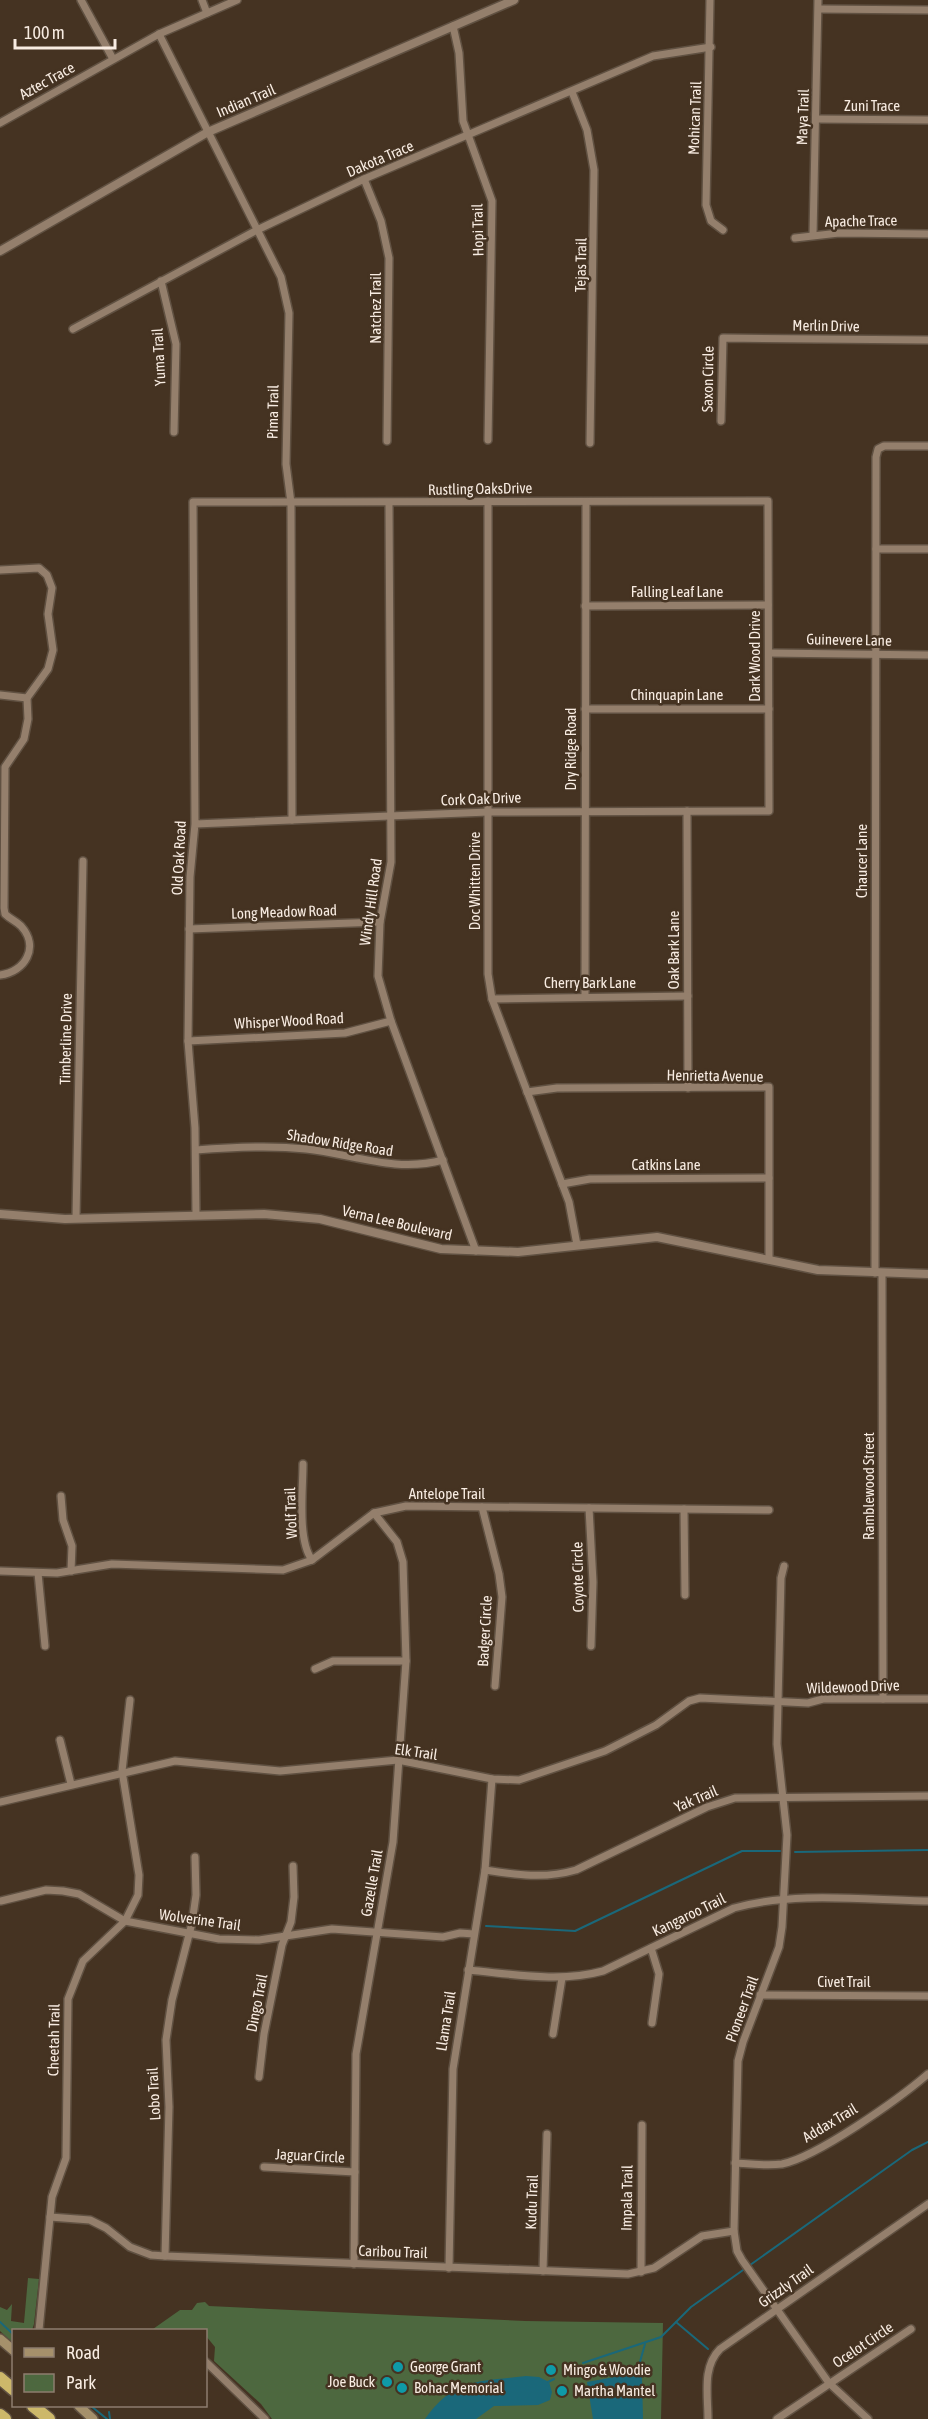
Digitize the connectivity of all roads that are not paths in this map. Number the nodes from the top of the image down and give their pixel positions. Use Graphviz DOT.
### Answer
graph roads {
  1 [pos="81,0"];
  2 [pos="202,0"];
  3 [pos="237,0"];
  4 [pos="514,0"];
  5 [pos="710,0"];
  6 [pos="818,0"];
  7 [pos="819,9"];
  8 [pos="928,10"];
  9 [pos="207,13"];
  10 [pos="453,26"];
  11 [pos="159,34"];
  12 [pos="711,47"];
  13 [pos="113,59"];
  14 [pos="573,92"];
  15 [pos="817,119"];
  16 [pos="928,120"];
  17 [pos="0,123"];
  18 [pos="208,132"];
  19 [pos="468,136"];
  20 [pos="364,179"];
  21 [pos="257,230"];
  22 [pos="723,230"];
  23 [pos="928,234"];
  24 [pos="813,235"];
  25 [pos="795,238"];
  26 [pos="0,251"];
  27 [pos="161,281"];
  28 [pos="73,329"];
  29 [pos="723,338"];
  30 [pos="928,340"];
  31 [pos="721,421"];
  32 [pos="174,432"];
  33 [pos="489,440"];
  34 [pos="387,441"];
  35 [pos="590,443"];
  36 [pos="928,446"];
  37 [pos="488,501"];
  38 [pos="768,501"];
  39 [pos="193,502"];
  40 [pos="586,502"];
  41 [pos="291,503"];
  42 [pos="389,503"];
  43 [pos="876,549"];
  44 [pos="928,549"];
  45 [pos="0,570"];
  46 [pos="768,605"];
  47 [pos="585,606"];
  48 [pos="769,653"];
  49 [pos="876,654"];
  50 [pos="928,655"];
  51 [pos="0,695"];
  52 [pos="27,698"];
  53 [pos="585,709"];
  54 [pos="769,709"];
  55 [pos="5,758"];
  56 [pos="584,811"];
  57 [pos="687,811"];
  58 [pos="769,811"];
  59 [pos="488,812"];
  60 [pos="390,816"];
  61 [pos="292,820"];
  62 [pos="195,824"];
  63 [pos="83,861"];
  64 [pos="2,915"];
  65 [pos="380,922"];
  66 [pos="189,929"];
  67 [pos="0,975"];
  68 [pos="585,996"];
  69 [pos="688,996"];
  70 [pos="492,999"];
  71 [pos="391,1021"];
  72 [pos="188,1041"];
  73 [pos="688,1088"];
  74 [pos="527,1092"];
  75 [pos="196,1150"];
  76 [pos="442,1160"];
  77 [pos="770,1178"];
  78 [pos="562,1184"];
  79 [pos="0,1214"];
  80 [pos="196,1215"];
  81 [pos="76,1218"];
  82 [pos="577,1245"];
  83 [pos="476,1251"];
  84 [pos="770,1260"];
  85 [pos="879,1273"];
  86 [pos="928,1274"];
  87 [pos="303,1464"];
  88 [pos="61,1496"];
  89 [pos="482,1508"];
  90 [pos="589,1508"];
  91 [pos="684,1509"];
  92 [pos="769,1510"];
  93 [pos="374,1513"];
  94 [pos="312,1560"];
  95 [pos="784,1566"];
  96 [pos="0,1571"];
  97 [pos="71,1571"];
  98 [pos="38,1573"];
  99 [pos="686,1595"];
  100 [pos="45,1646"];
  101 [pos="591,1646"];
  102 [pos="406,1661"];
  103 [pos="315,1669"];
  104 [pos="495,1686"];
  105 [pos="883,1699"];
  106 [pos="928,1699"];
  107 [pos="130,1700"];
  108 [pos="778,1700"];
  109 [pos="60,1740"];
  110 [pos="398,1760"];
  111 [pos="122,1771"];
  112 [pos="492,1779"];
  113 [pos="71,1784"];
  114 [pos="928,1796"];
  115 [pos="784,1797"];
  116 [pos="0,1802"];
  117 [pos="195,1857"];
  118 [pos="293,1866"];
  119 [pos="485,1870"];
  120 [pos="784,1899"];
  121 [pos="1,1900"];
  122 [pos="928,1901"];
  123 [pos="125,1921"];
  124 [pos="377,1932"];
  125 [pos="189,1933"];
  126 [pos="474,1934"];
  127 [pos="286,1935"];
  128 [pos="651,1948"];
  129 [pos="468,1970"];
  130 [pos="562,1978"];
  131 [pos="760,1995"];
  132 [pos="928,1996"];
  133 [pos="652,2023"];
  134 [pos="553,2034"];
  135 [pos="928,2074"];
  136 [pos="259,2077"];
  137 [pos="642,2125"];
  138 [pos="547,2134"];
  139 [pos="735,2163"];
  140 [pos="264,2167"];
  141 [pos="355,2172"];
  142 [pos="928,2204"];
  143 [pos="50,2217"];
  144 [pos="734,2231"];
  145 [pos="165,2256"];
  146 [pos="354,2264"];
  147 [pos="449,2268"];
  148 [pos="543,2271"];
  149 [pos="641,2272"];
  150 [pos="777,2308"];
  151 [pos="39,2329"];
  152 [pos="911,2329"];
  153 [pos="0,2339"];
  154 [pos="12,2349"];
  155 [pos="207,2363"];
  156 [pos="0,2378"];
  157 [pos="830,2383"];
  158 [pos="12,2388"];
  159 [pos="34,2407"];
  160 [pos="80,2407"];
  161 [pos="0,2415"];
  162 [pos="5,2419"];
  163 [pos="49,2419"];
  164 [pos="93,2419"];
  165 [pos="265,2419"];
  166 [pos="708,2419"];
  167 [pos="777,2419"];
  168 [pos="868,2419"];
  1 -- 13 [label="street"];
  2 -- 9 [label="street"];
  3 -- 9 [label="street, Aztec Trace"];
  4 -- 10 [label="street, Indian Trail"];
  5 -- 12 [label="street, Mohican Trail"];
  6 -- 7 [label="street, Maya Trail"];
  7 -- 8 [label="street"];
  7 -- 15 [label="street, Maya Trail"];
  9 -- 11 [label="street, Aztec Trace"];
  10 -- 18 [label="street, Indian Trail"];
  10 -- 19 [label="street, Hopi Trail"];
  11 -- 13 [label="street, Aztec Trace"];
  11 -- 18 [label="street, Pima Trail"];
  12 -- 14 [label="street, Dakota Trace"];
  12 -- 22 [label="street, Mohican Trail"];
  13 -- 17 [label="street, Aztec Trace"];
  14 -- 19 [label="street, Dakota Trace"];
  14 -- 35 [label="street, Tejas Trail"];
  15 -- 16 [label="street, Zuni Trace"];
  15 -- 24 [label="street, Maya Trail"];
  18 -- 21 [label="street, Pima Trail"];
  18 -- 26 [label="street, Indian Trail"];
  19 -- 20 [label="street, Dakota Trace"];
  19 -- 33 [label="street, Hopi Trail"];
  20 -- 21 [label="street, Dakota Trace"];
  20 -- 34 [label="street, Natchez Trail"];
  21 -- 27 [label="street, Dakota Trace"];
  21 -- 41 [label="street, Pima Trail"];
  23 -- 24 [label="street, Apache Trace"];
  24 -- 25 [label="street, Apache Trace"];
  27 -- 28 [label="street, Dakota Trace"];
  27 -- 32 [label="street, Yuma Trail"];
  29 -- 30 [label="street, Merlin Drive"];
  29 -- 31 [label="street, Saxon Circle"];
  36 -- 43 [label="street, Chaucer Lane"];
  37 -- 40 [label="street, Rustling OaksDrive"];
  37 -- 42 [label="street, Rustling OaksDrive"];
  37 -- 59 [label="street, Doc Whitten Drive"];
  38 -- 40 [label="street, Rustling OaksDrive"];
  38 -- 46 [label="street, Dark Wood Drive"];
  39 -- 41 [label="street, Rustling OaksDrive"];
  39 -- 62 [label="street, Old Oak Road"];
  40 -- 47 [label="street, Dry Ridge Road"];
  41 -- 42 [label="street, Rustling OaksDrive"];
  41 -- 61 [label="street, Pima Trail"];
  42 -- 60 [label="street, Windy Hill Road"];
  43 -- 44 [label="street"];
  43 -- 49 [label="street, Chaucer Lane"];
  45 -- 52 [label="street"];
  46 -- 47 [label="street, Falling Leaf Lane"];
  46 -- 48 [label="street, Dark Wood Drive"];
  47 -- 53 [label="street, Dry Ridge Road"];
  48 -- 49 [label="street, Guinevere Lane"];
  48 -- 54 [label="street, Dark Wood Drive"];
  49 -- 50 [label="street, Guinevere Lane"];
  49 -- 85 [label="street, Chaucer Lane"];
  51 -- 52 [label="street"];
  52 -- 55 [label="street"];
  53 -- 54 [label="street, Chinquapin Lane"];
  53 -- 56 [label="street, Dry Ridge Road"];
  54 -- 58 [label="street, Dark Wood Drive"];
  55 -- 64 [label="street"];
  56 -- 57 [label="street, Cork Oak Drive"];
  56 -- 59 [label="street, Cork Oak Drive"];
  56 -- 68 [label="street, Dry Ridge Road"];
  57 -- 58 [label="street, Cork Oak Drive"];
  57 -- 69 [label="street, Oak Bark Lane"];
  59 -- 60 [label="street, Cork Oak Drive"];
  59 -- 70 [label="street, Doc Whitten Drive"];
  60 -- 61 [label="street, Cork Oak Drive"];
  60 -- 65 [label="street, Windy Hill Road"];
  61 -- 62 [label="street, Cork Oak Drive"];
  62 -- 66 [label="street, Old Oak Road"];
  63 -- 81 [label="street, Timberline Drive"];
  64 -- 67 [label="street"];
  65 -- 66 [label="street, Long Meadow Road"];
  65 -- 71 [label="street, Windy Hill Road"];
  66 -- 72 [label="street, Old Oak Road"];
  68 -- 69 [label="street, Cherry Bark Lane"];
  68 -- 70 [label="street, Cherry Bark Lane"];
  69 -- 73 [label="street, Oak Bark Lane"];
  70 -- 74 [label="street, Doc Whitten Drive"];
  71 -- 72 [label="street, Whisper Wood Road"];
  71 -- 76 [label="street, Windy Hill Road"];
  72 -- 75 [label="street, Old Oak Road"];
  73 -- 74 [label="street, Henrietta Avenue"];
  73 -- 77 [label="street, Henrietta Avenue"];
  74 -- 78 [label="street, Doc Whitten Drive"];
  75 -- 76 [label="street, Shadow Ridge Road"];
  75 -- 80 [label="street, Old Oak Road"];
  76 -- 83 [label="street, Windy Hill Road"];
  77 -- 78 [label="street, Catkins Lane"];
  77 -- 84 [label="street, Henrietta Avenue"];
  78 -- 82 [label="street, Doc Whitten Drive"];
  79 -- 81 [label="street, Verna Lee Boulevard"];
  80 -- 81 [label="street, Verna Lee Boulevard"];
  80 -- 83 [label="street, Verna Lee Boulevard"];
  82 -- 83 [label="street, Verna Lee Boulevard"];
  82 -- 84 [label="street, Verna Lee Boulevard"];
  84 -- 85 [label="street, Verna Lee Boulevard"];
  85 -- 86 [label="street, Verna Lee Boulevard"];
  85 -- 105 [label="street, Ramblewood Street"];
  87 -- 94 [label="street, Wolf Trail"];
  88 -- 97 [label="street"];
  89 -- 90 [label="street, Antelope Trail"];
  89 -- 93 [label="street, Antelope Trail"];
  89 -- 104 [label="street, Badger Circle"];
  90 -- 91 [label="street, Antelope Trail"];
  90 -- 101 [label="street, Coyote Circle"];
  91 -- 92 [label="street, Antelope Trail"];
  91 -- 99 [label="street"];
  93 -- 94 [label="street, Antelope Trail"];
  93 -- 102 [label="street, Gazelle Trail"];
  94 -- 97 [label="street, Antelope Trail"];
  95 -- 108 [label="street, Pioneer Trail"];
  96 -- 98 [label="street, Antelope Trail"];
  97 -- 98 [label="street, Antelope Trail"];
  98 -- 100 [label="street"];
  102 -- 103 [label="street"];
  102 -- 110 [label="street, Gazelle Trail"];
  105 -- 106 [label="street, Wildewood Drive"];
  105 -- 108 [label="street, Wildewood Drive"];
  107 -- 111 [label="street, Cheetah Trail"];
  108 -- 112 [label="street, Elk Trail"];
  108 -- 115 [label="street, Pioneer Trail"];
  109 -- 113 [label="street"];
  110 -- 111 [label="street, Elk Trail"];
  110 -- 112 [label="street, Elk Trail"];
  110 -- 124 [label="street, Gazelle Trail"];
  111 -- 113 [label="street, Elk Trail"];
  111 -- 123 [label="street, Cheetah Trail"];
  112 -- 119 [label="street, Llama Trail"];
  113 -- 116 [label="street, Elk Trail"];
  114 -- 115 [label="street, Yak Trail"];
  115 -- 119 [label="street, Yak Trail"];
  115 -- 120 [label="street, Pioneer Trail"];
  117 -- 125 [label="street, Lobo Trail"];
  118 -- 127 [label="street, Dingo Trail"];
  119 -- 126 [label="street, Llama Trail"];
  120 -- 122 [label="street, Kangaroo Trail"];
  120 -- 128 [label="street, Kangaroo Trail"];
  120 -- 131 [label="street, Pioneer Trail"];
  121 -- 123 [label="street, Wolverine Trail"];
  123 -- 125 [label="street, Wolverine Trail"];
  123 -- 143 [label="street, Cheetah Trail"];
  124 -- 126 [label="street, Wolverine Trail"];
  124 -- 127 [label="street, Wolverine Trail"];
  124 -- 141 [label="street, Gazelle Trail"];
  125 -- 127 [label="street, Wolverine Trail"];
  125 -- 145 [label="street, Lobo Trail"];
  126 -- 129 [label="street, Llama Trail"];
  127 -- 136 [label="street, Dingo Trail"];
  128 -- 130 [label="street, Kangaroo Trail"];
  128 -- 133 [label="street"];
  129 -- 130 [label="street, Kangaroo Trail"];
  129 -- 147 [label="street, Llama Trail"];
  130 -- 134 [label="street"];
  131 -- 132 [label="street, Civet Trail"];
  131 -- 139 [label="street, Pioneer Trail"];
  135 -- 139 [label="street, Addax Trail"];
  137 -- 149 [label="street, Impala Trail"];
  138 -- 148 [label="street, Kudu Trail"];
  139 -- 144 [label="street, Pioneer Trail"];
  140 -- 141 [label="street, Jaguar Circle"];
  141 -- 146 [label="street, Gazelle Trail"];
  142 -- 150 [label="street, Grizzly Trail"];
  143 -- 145 [label="street, Caribou Trail"];
  143 -- 151 [label="street, Cheetah Trail"];
  144 -- 149 [label="street, Caribou Trail"];
  144 -- 150 [label="street, Pioneer Trail"];
  145 -- 146 [label="street, Caribou Trail"];
  146 -- 147 [label="street, Caribou Trail"];
  147 -- 148 [label="street, Caribou Trail"];
  148 -- 149 [label="street, Caribou Trail"];
  150 -- 157 [label="street, Pioneer Trail"];
  150 -- 166 [label="street, Grizzly Trail"];
  152 -- 157 [label="street, Ocelot Circle"];
  153 -- 154 [label="main road"];
  155 -- 165 [label="street"];
  156 -- 158 [label="highway"];
  157 -- 167 [label="street, Ocelot Circle"];
  157 -- 168 [label="street, Pioneer Trail"];
  159 -- 163 [label="highway"];
  160 -- 164 [label="main road"];
  161 -- 162 [label="highway"];
}
